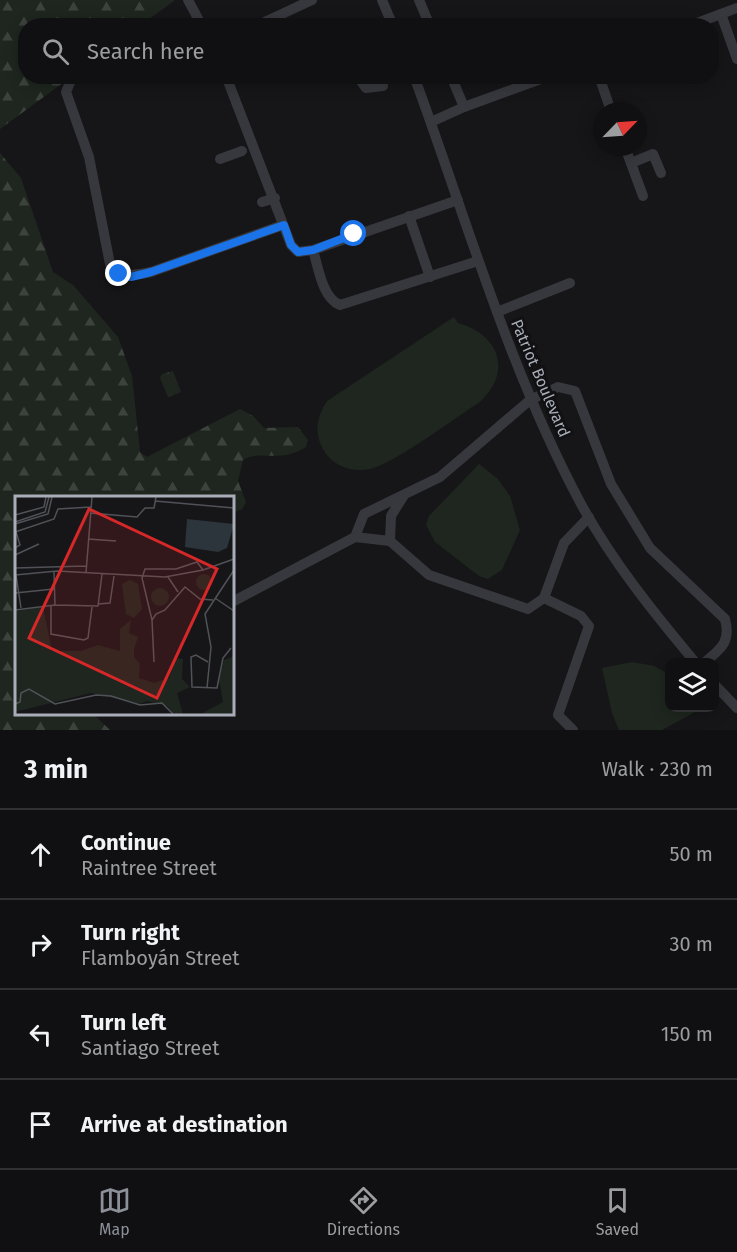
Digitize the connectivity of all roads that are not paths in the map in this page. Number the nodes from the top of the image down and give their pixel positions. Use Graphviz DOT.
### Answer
graph roads {
  1 [pos="188,0"];
  2 [pos="281,0"];
  3 [pos="312,0"];
  4 [pos="382,0"];
  5 [pos="419,0"];
  6 [pos="737,8"];
  7 [pos="287,11"];
  8 [pos="722,14"];
  9 [pos="198,18"];
  10 [pos="273,18"];
  11 [pos="390,18"];
  12 [pos="427,18"];
  13 [pos="711,18"];
  14 [pos="737,59"];
  15 [pos="69,84"];
  16 [pos="229,84"];
  17 [pos="363,84"];
  18 [pos="417,84"];
  19 [pos="454,84"];
  20 [pos="527,84"];
  21 [pos="602,84"];
  22 [pos="383,86"];
  23 [pos="609,102"];
  24 [pos="464,107"];
  25 [pos="430,122"];
  26 [pos="242,151"];
  27 [pos="628,156"];
  28 [pos="220,159"];
  29 [pos="631,163"];
  30 [pos="661,173"];
  31 [pos="644,196"];
  32 [pos="274,198"];
  33 [pos="458,200"];
  34 [pos="262,202"];
  35 [pos="409,216"];
  36 [pos="284,225"];
  37 [pos="313,250"];
  38 [pos="478,261"];
  39 [pos="430,277"];
  40 [pos="570,283"];
  41 [pos="497,312"];
  42 [pos="530,400"];
  43 [pos="404,495"];
  44 [pos="589,517"];
  45 [pos="355,537"];
  46 [pos="390,541"];
  47 [pos="544,598"];
  48 [pos="234,601"];
  49 [pos="691,658"];
  50 [pos="711,658"];
  51 [pos="719,689"];
  52 [pos="737,708"];
  53 [pos="573,730"];
  1 -- 9 [label="street"];
  2 -- 7 [label="street"];
  3 -- 7 [label="street"];
  4 -- 11 [label="street"];
  5 -- 12 [label="street"];
  6 -- 8 [label="street"];
  7 -- 10 [label="street"];
  8 -- 13 [label="street"];
  8 -- 14 [label="street"];
  15 -- 36 [label="street"];
  16 -- 32 [label="street"];
  17 -- 22 [label="street"];
  18 -- 25 [label="street, Patriot Boulevard"];
  19 -- 24 [label="street"];
  20 -- 24 [label="street"];
  21 -- 23 [label="street"];
  24 -- 25 [label="street"];
  25 -- 33 [label="street, Patriot Boulevard"];
  26 -- 28 [label="street"];
  27 -- 29 [label="street"];
  29 -- 30 [label="street"];
  29 -- 31 [label="street"];
  32 -- 34 [label="street"];
  32 -- 36 [label="street"];
  33 -- 35 [label="street"];
  33 -- 38 [label="street, Patriot Boulevard"];
  35 -- 37 [label="street"];
  35 -- 39 [label="street"];
  36 -- 37 [label="street"];
  37 -- 39 [label="street"];
  38 -- 39 [label="street"];
  38 -- 41 [label="street, Patriot Boulevard"];
  40 -- 41 [label="street"];
  41 -- 42 [label="street, Patriot Boulevard"];
  42 -- 43 [label="street"];
  42 -- 44 [label="street, Patriot Boulevard"];
  42 -- 50 [label="street"];
  43 -- 45 [label="street"];
  43 -- 46 [label="street"];
  44 -- 47 [label="street"];
  44 -- 49 [label="street, Patriot Boulevard"];
  45 -- 46 [label="street"];
  45 -- 48 [label="street"];
  46 -- 47 [label="street"];
  47 -- 53 [label="street"];
  51 -- 52 [label="street"];
}
